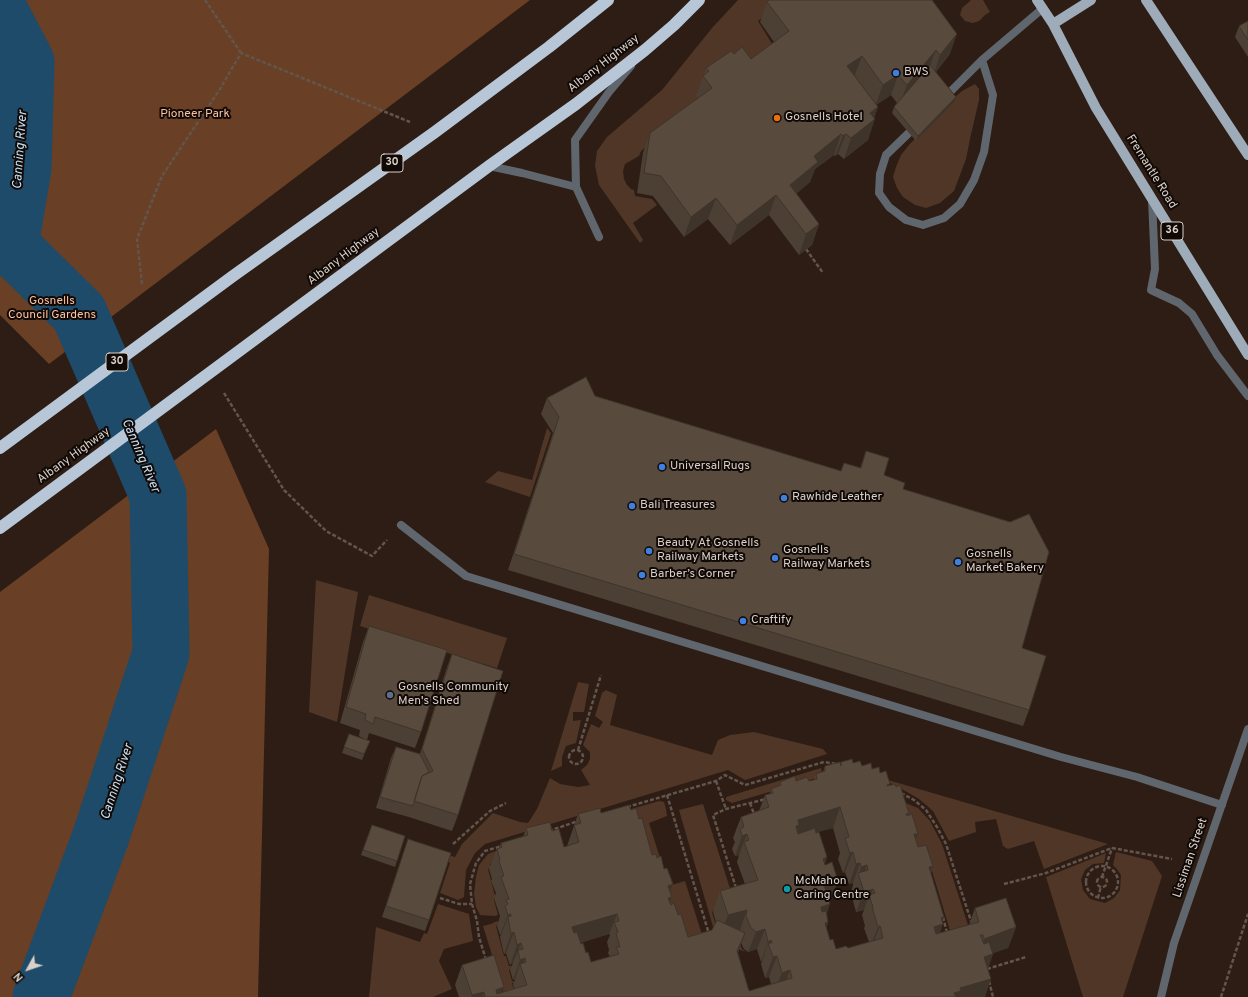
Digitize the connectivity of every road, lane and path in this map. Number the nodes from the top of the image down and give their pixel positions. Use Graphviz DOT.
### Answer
graph roads {
  1 [pos="205,0"];
  2 [pos="608,0"];
  3 [pos="698,0"];
  4 [pos="1091,0"];
  5 [pos="1146,0"];
  6 [pos="1040,4"];
  7 [pos="1053,24"];
  8 [pos="645,50"];
  9 [pos="241,53"];
  10 [pos="982,60"];
  11 [pos="937,105"];
  12 [pos="920,122"];
  13 [pos="435,132"];
  14 [pos="1248,155"];
  15 [pos="489,166"];
  16 [pos="576,187"];
  17 [pos="1152,199"];
  18 [pos="599,237"];
  19 [pos="806,249"];
  20 [pos="823,273"];
  21 [pos="142,284"];
  22 [pos="1248,355"];
  23 [pos="224,393"];
  24 [pos="1248,396"];
  25 [pos="0,448"];
  26 [pos="401,525"];
  27 [pos="0,528"];
  28 [pos="601,675"];
  29 [pos="1248,729"];
  30 [pos="578,750"];
  31 [pos="844,764"];
  32 [pos="716,781"];
  33 [pos="895,790"];
  34 [pos="667,795"];
  35 [pos="773,797"];
  36 [pos="506,803"];
  37 [pos="750,803"];
  38 [pos="1222,805"];
  39 [pos="622,808"];
  40 [pos="726,809"];
  41 [pos="755,819"];
  42 [pos="579,821"];
  43 [pos="547,832"];
  44 [pos="453,844"];
  45 [pos="506,844"];
  46 [pos="1112,848"];
  47 [pos="1172,859"];
  48 [pos="1106,866"];
  49 [pos="1102,877"];
  50 [pos="1004,884"];
  51 [pos="1101,886"];
  52 [pos="736,889"];
  53 [pos="440,898"];
  54 [pos="1098,898"];
  55 [pos="472,904"];
  56 [pos="941,911"];
  57 [pos="1248,914"];
  58 [pos="973,925"];
  59 [pos="948,932"];
  60 [pos="711,938"];
  61 [pos="1026,957"];
  62 [pos="985,962"];
  63 [pos="488,967"];
  64 [pos="988,977"];
  65 [pos="993,997"];
  66 [pos="1161,997"];
  67 [pos="1221,997"];
  1 -- 9 [label="path"];
  2 -- 13 [label="highway, 30"];
  3 -- 8 [label="highway, Albany Highway"];
  4 -- 7 [label="main road"];
  5 -- 14 [label="main road"];
  6 -- 7 [label="main road, Fremantle Road / 36"];
  6 -- 10 [label="street"];
  7 -- 17 [label="main road, Fremantle Road / 36"];
  8 -- 15 [label="highway, Albany Highway"];
  8 -- 16 [label="street"];
  9 -- 13 [label="path"];
  9 -- 21 [label="path"];
  10 -- 11 [label="street"];
  10 -- 12 [label="street"];
  13 -- 25 [label="highway, 30"];
  15 -- 16 [label="street"];
  15 -- 27 [label="highway, Albany Highway"];
  16 -- 18 [label="street"];
  17 -- 22 [label="main road, Fremantle Road / 36"];
  17 -- 24 [label="street"];
  19 -- 20 [label="path"];
  23 -- 26 [label="path"];
  26 -- 38 [label="street"];
  28 -- 30 [label="path"];
  29 -- 38 [label="street, Lissiman Street"];
  30 -- 30 [label="path"];
  31 -- 32 [label="path"];
  32 -- 34 [label="path"];
  32 -- 40 [label="path"];
  33 -- 58 [label="path"];
  34 -- 39 [label="path"];
  34 -- 60 [label="path"];
  35 -- 37 [label="path"];
  36 -- 44 [label="path"];
  37 -- 40 [label="path"];
  37 -- 41 [label="path"];
  38 -- 66 [label="street, Lissiman Street"];
  40 -- 52 [label="path"];
  42 -- 43 [label="path"];
  45 -- 55 [label="path"];
  46 -- 47 [label="path"];
  46 -- 48 [label="path"];
  46 -- 50 [label="path"];
  48 -- 49 [label="path"];
  48 -- 54 [label="path"];
  48 -- 54 [label="path"];
  49 -- 51 [label="path"];
  49 -- 51 [label="path"];
  51 -- 54 [label="path"];
  53 -- 55 [label="path"];
  55 -- 63 [label="path"];
  56 -- 59 [label="path"];
  57 -- 67 [label="path"];
  61 -- 62 [label="path"];
  64 -- 65 [label="path"];
}
